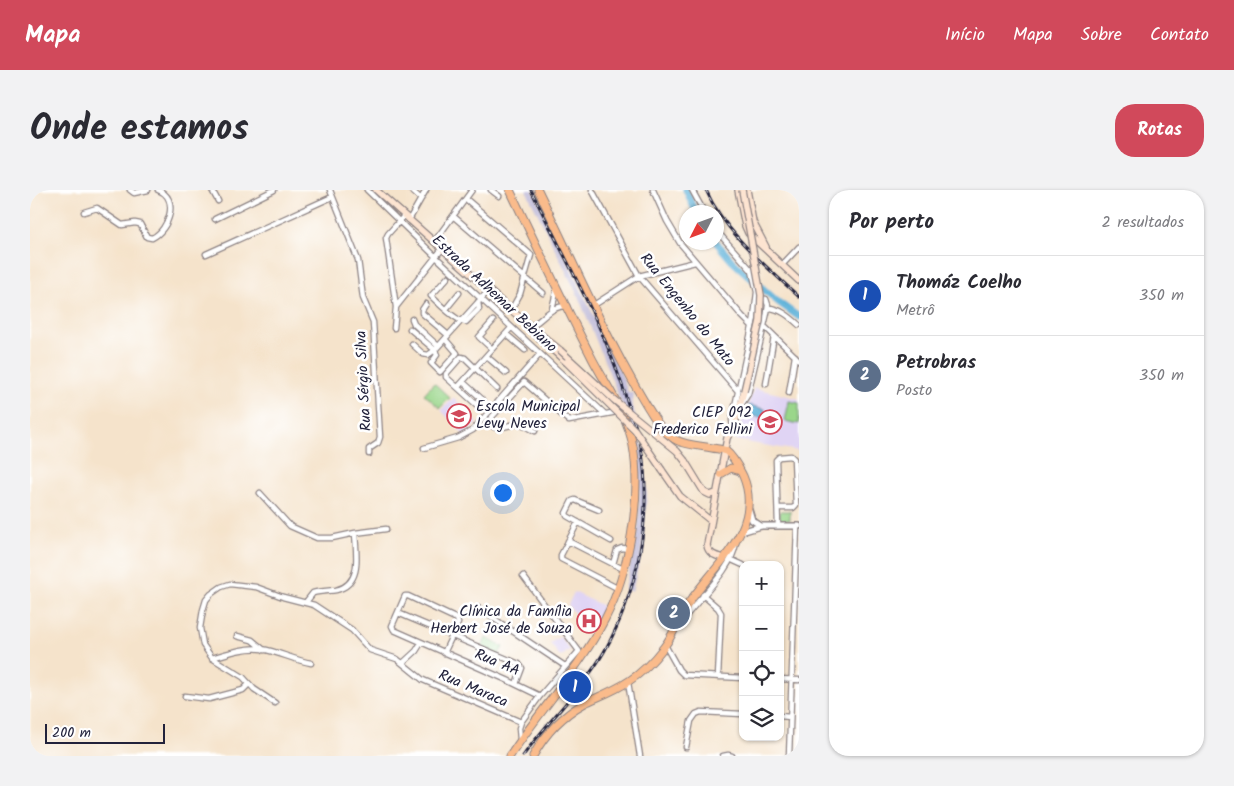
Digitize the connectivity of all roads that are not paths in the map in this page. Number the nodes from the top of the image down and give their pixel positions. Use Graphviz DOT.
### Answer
graph roads {
  1 [pos="130,190"];
  2 [pos="148,190"];
  3 [pos="158,190"];
  4 [pos="212,190"];
  5 [pos="274,190"];
  6 [pos="330,190"];
  7 [pos="367,190"];
  8 [pos="376,190"];
  9 [pos="412,190"];
  10 [pos="426,190"];
  11 [pos="472,190"];
  12 [pos="491,190"];
  13 [pos="510,190"];
  14 [pos="538,190"];
  15 [pos="592,190"];
  16 [pos="653,190"];
  17 [pos="692,190"];
  18 [pos="738,190"];
  19 [pos="742,190"];
  20 [pos="747,190"];
  21 [pos="499,196"];
  22 [pos="332,197"];
  23 [pos="421,199"];
  24 [pos="466,199"];
  25 [pos="218,201"];
  26 [pos="700,205"];
  27 [pos="84,212"];
  28 [pos="453,216"];
  29 [pos="215,218"];
  30 [pos="407,218"];
  31 [pos="399,221"];
  32 [pos="724,239"];
  33 [pos="434,242"];
  34 [pos="799,247"];
  35 [pos="442,249"];
  36 [pos="770,253"];
  37 [pos="206,254"];
  38 [pos="436,257"];
  39 [pos="695,262"];
  40 [pos="782,265"];
  41 [pos="639,276"];
  42 [pos="448,277"];
  43 [pos="525,278"];
  44 [pos="799,281"];
  45 [pos="557,287"];
  46 [pos="489,290"];
  47 [pos="459,293"];
  48 [pos="543,293"];
  49 [pos="758,298"];
  50 [pos="479,301"];
  51 [pos="426,304"];
  52 [pos="567,306"];
  53 [pos="594,306"];
  54 [pos="396,307"];
  55 [pos="768,308"];
  56 [pos="446,309"];
  57 [pos="552,309"];
  58 [pos="511,310"];
  59 [pos="412,319"];
  60 [pos="493,321"];
  61 [pos="460,322"];
  62 [pos="752,325"];
  63 [pos="799,325"];
  64 [pos="764,326"];
  65 [pos="394,328"];
  66 [pos="512,328"];
  67 [pos="531,328"];
  68 [pos="410,329"];
  69 [pos="506,334"];
  70 [pos="774,336"];
  71 [pos="446,337"];
  72 [pos="412,344"];
  73 [pos="436,348"];
  74 [pos="492,349"];
  75 [pos="525,350"];
  76 [pos="540,354"];
  77 [pos="486,356"];
  78 [pos="797,358"];
  79 [pos="475,368"];
  80 [pos="506,373"];
  81 [pos="463,382"];
  82 [pos="766,384"];
  83 [pos="458,388"];
  84 [pos="497,389"];
  85 [pos="741,391"];
  86 [pos="789,393"];
  87 [pos="483,400"];
  88 [pos="741,405"];
  89 [pos="478,406"];
  90 [pos="621,411"];
  91 [pos="605,414"];
  92 [pos="733,428"];
  93 [pos="535,431"];
  94 [pos="424,448"];
  95 [pos="725,450"];
  96 [pos="369,454"];
  97 [pos="733,458"];
  98 [pos="741,472"];
  99 [pos="720,474"];
  100 [pos="716,493"];
  101 [pos="260,494"];
  102 [pos="748,508"];
  103 [pos="778,508"];
  104 [pos="600,510"];
  105 [pos="711,521"];
  106 [pos="578,522"];
  107 [pos="761,526"];
  108 [pos="778,526"];
  109 [pos="798,526"];
  110 [pos="386,529"];
  111 [pos="741,532"];
  112 [pos="355,533"];
  113 [pos="737,540"];
  114 [pos="568,541"];
  115 [pos="611,541"];
  116 [pos="628,549"];
  117 [pos="723,558"];
  118 [pos="732,560"];
  119 [pos="739,563"];
  120 [pos="613,564"];
  121 [pos="623,570"];
  122 [pos="523,576"];
  123 [pos="618,588"];
  124 [pos="703,595"];
  125 [pos="306,602"];
  126 [pos="478,608"];
  127 [pos="398,613"];
  128 [pos="671,635"];
  129 [pos="237,636"];
  130 [pos="452,636"];
  131 [pos="420,643"];
  132 [pos="665,645"];
  133 [pos="264,650"];
  134 [pos="444,654"];
  135 [pos="212,658"];
  136 [pos="311,663"];
  137 [pos="403,663"];
  138 [pos="565,666"];
  139 [pos="718,677"];
  140 [pos="739,678"];
  141 [pos="784,679"];
  142 [pos="792,679"];
  143 [pos="799,680"];
  144 [pos="628,682"];
  145 [pos="249,684"];
  146 [pos="516,684"];
  147 [pos="186,696"];
  148 [pos="540,696"];
  149 [pos="275,703"];
  150 [pos="739,714"];
  151 [pos="784,716"];
  152 [pos="790,717"];
  153 [pos="521,722"];
  154 [pos="520,740"];
  155 [pos="686,748"];
  156 [pos="510,756"];
  157 [pos="533,756"];
  158 [pos="640,756"];
  159 [pos="723,756"];
  160 [pos="732,756"];
  161 [pos="789,756"];
  1 -- 2 [label="street"];
  3 -- 27 [label="street"];
  4 -- 25 [label="street"];
  5 -- 29 [label="street"];
  6 -- 22 [label="street, Rua Sérgio Silva"];
  7 -- 31 [label="street, Estrada Adhemar Bebiano"];
  8 -- 30 [label="main road, Estrada Adhemar Bebiano"];
  9 -- 23 [label="street"];
  10 -- 23 [label="street"];
  11 -- 24 [label="street"];
  12 -- 21 [label="street"];
  13 -- 45 [label="main road"];
  14 -- 53 [label="main road"];
  15 -- 41 [label="street, Rua Engenho do Mato"];
  16 -- 39 [label="street"];
  17 -- 26 [label="street"];
  18 -- 36 [label="main road"];
  19 -- 85 [label="main road, bridge"];
  20 -- 36 [label="main road"];
  22 -- 37 [label="street"];
  22 -- 96 [label="street, Rua Sérgio Silva"];
  23 -- 30 [label="street"];
  24 -- 28 [label="street"];
  24 -- 43 [label="street"];
  28 -- 33 [label="street"];
  28 -- 43 [label="street"];
  30 -- 31 [label="street"];
  30 -- 33 [label="main road, Estrada Adhemar Bebiano"];
  31 -- 38 [label="street, Estrada Adhemar Bebiano"];
  31 -- 54 [label="street"];
  32 -- 49 [label="street, bridge"];
  33 -- 35 [label="main road, Estrada Adhemar Bebiano"];
  34 -- 40 [label="street"];
  35 -- 38 [label="street"];
  35 -- 46 [label="main road, Estrada Adhemar Bebiano"];
  36 -- 40 [label="main road"];
  38 -- 50 [label="street, Estrada Adhemar Bebiano"];
  38 -- 54 [label="street"];
  39 -- 41 [label="street"];
  39 -- 62 [label="street"];
  40 -- 44 [label="main road"];
  41 -- 53 [label="street"];
  41 -- 85 [label="street, Rua Engenho do Mato"];
  42 -- 56 [label="street"];
  43 -- 48 [label="street"];
  43 -- 58 [label="street"];
  45 -- 52 [label="main road"];
  45 -- 57 [label="street"];
  46 -- 50 [label="street"];
  46 -- 58 [label="main road, Estrada Adhemar Bebiano"];
  47 -- 56 [label="street"];
  49 -- 55 [label="street"];
  49 -- 62 [label="street"];
  50 -- 61 [label="street"];
  50 -- 66 [label="street, Estrada Adhemar Bebiano"];
  51 -- 71 [label="street"];
  52 -- 57 [label="street"];
  52 -- 90 [label="main road"];
  53 -- 95 [label="main road"];
  54 -- 65 [label="street"];
  55 -- 63 [label="street"];
  55 -- 64 [label="street"];
  56 -- 61 [label="street"];
  57 -- 67 [label="street"];
  58 -- 67 [label="main road, Estrada Adhemar Bebiano"];
  59 -- 73 [label="street"];
  60 -- 74 [label="street"];
  61 -- 71 [label="street"];
  62 -- 85 [label="street"];
  64 -- 70 [label="street"];
  64 -- 88 [label="street"];
  66 -- 69 [label="street"];
  66 -- 76 [label="street, Estrada Adhemar Bebiano"];
  67 -- 100 [label="main road, Estrada Adhemar Bebiano, bridge"];
  67 -- 105 [label="main road, Estrada Adhemar Bebiano, bridge"];
  68 -- 73 [label="street"];
  69 -- 74 [label="street"];
  69 -- 75 [label="street"];
  70 -- 78 [label="street"];
  70 -- 82 [label="street"];
  71 -- 73 [label="street"];
  71 -- 73 [label="street"];
  72 -- 73 [label="street"];
  74 -- 77 [label="street"];
  76 -- 91 [label="street, Estrada Adhemar Bebiano"];
  76 -- 94 [label="street"];
  77 -- 79 [label="street"];
  77 -- 80 [label="street"];
  78 -- 86 [label="street"];
  79 -- 81 [label="street"];
  79 -- 83 [label="street"];
  79 -- 84 [label="street"];
  81 -- 83 [label="street"];
  81 -- 87 [label="street"];
  83 -- 89 [label="street"];
  85 -- 88 [label="main road"];
  85 -- 92 [label="street"];
  88 -- 92 [label="main road"];
  90 -- 91 [label="street"];
  90 -- 116 [label="main road"];
  91 -- 93 [label="street"];
  92 -- 95 [label="main road"];
  92 -- 97 [label="main road"];
  95 -- 97 [label="main road"];
  95 -- 99 [label="main road"];
  97 -- 98 [label="main road"];
  98 -- 99 [label="main road"];
  98 -- 102 [label="main road"];
  99 -- 100 [label="main road"];
  100 -- 105 [label="main road"];
  101 -- 112 [label="street"];
  102 -- 107 [label="street"];
  102 -- 111 [label="main road"];
  103 -- 103 [label="street"];
  103 -- 108 [label="street"];
  104 -- 106 [label="street"];
  105 -- 117 [label="main road"];
  106 -- 114 [label="street"];
  106 -- 115 [label="street"];
  107 -- 108 [label="street"];
  107 -- 111 [label="street"];
  108 -- 109 [label="street"];
  109 -- 142 [label="street"];
  110 -- 112 [label="street"];
  111 -- 113 [label="main road"];
  112 -- 125 [label="street"];
  113 -- 117 [label="main road"];
  113 -- 118 [label="street"];
  114 -- 120 [label="street"];
  114 -- 123 [label="street"];
  116 -- 120 [label="street"];
  116 -- 121 [label="main road"];
  117 -- 128 [label="main road"];
  118 -- 119 [label="street"];
  118 -- 124 [label="street"];
  120 -- 121 [label="street"];
  121 -- 123 [label="main road"];
  122 -- 138 [label="street"];
  123 -- 154 [label="main road"];
  124 -- 128 [label="street"];
  124 -- 139 [label="street"];
  125 -- 135 [label="street, Rua Maraca"];
  125 -- 137 [label="street, Rua Maraca"];
  126 -- 138 [label="street"];
  127 -- 130 [label="street"];
  127 -- 130 [label="street"];
  127 -- 131 [label="street, Rua AA"];
  128 -- 132 [label="main road"];
  129 -- 133 [label="street"];
  130 -- 134 [label="street"];
  130 -- 146 [label="street"];
  131 -- 134 [label="street, Rua AA"];
  131 -- 137 [label="street"];
  132 -- 139 [label="street"];
  132 -- 144 [label="main road"];
  133 -- 135 [label="street"];
  133 -- 136 [label="street"];
  134 -- 146 [label="street, Rua AA"];
  135 -- 145 [label="street"];
  137 -- 153 [label="street, Rua Maraca"];
  138 -- 148 [label="street"];
  139 -- 140 [label="street"];
  141 -- 142 [label="street"];
  142 -- 143 [label="street"];
  142 -- 152 [label="street"];
  144 -- 157 [label="main road"];
  144 -- 158 [label="street"];
  145 -- 147 [label="street"];
  145 -- 149 [label="street"];
  146 -- 148 [label="street, Rua AA"];
  148 -- 153 [label="street"];
  150 -- 155 [label="street"];
  151 -- 152 [label="street"];
  152 -- 161 [label="street"];
  153 -- 154 [label="street, Rua Maraca"];
  154 -- 156 [label="main road"];
  159 -- 160 [label="street"];
}
